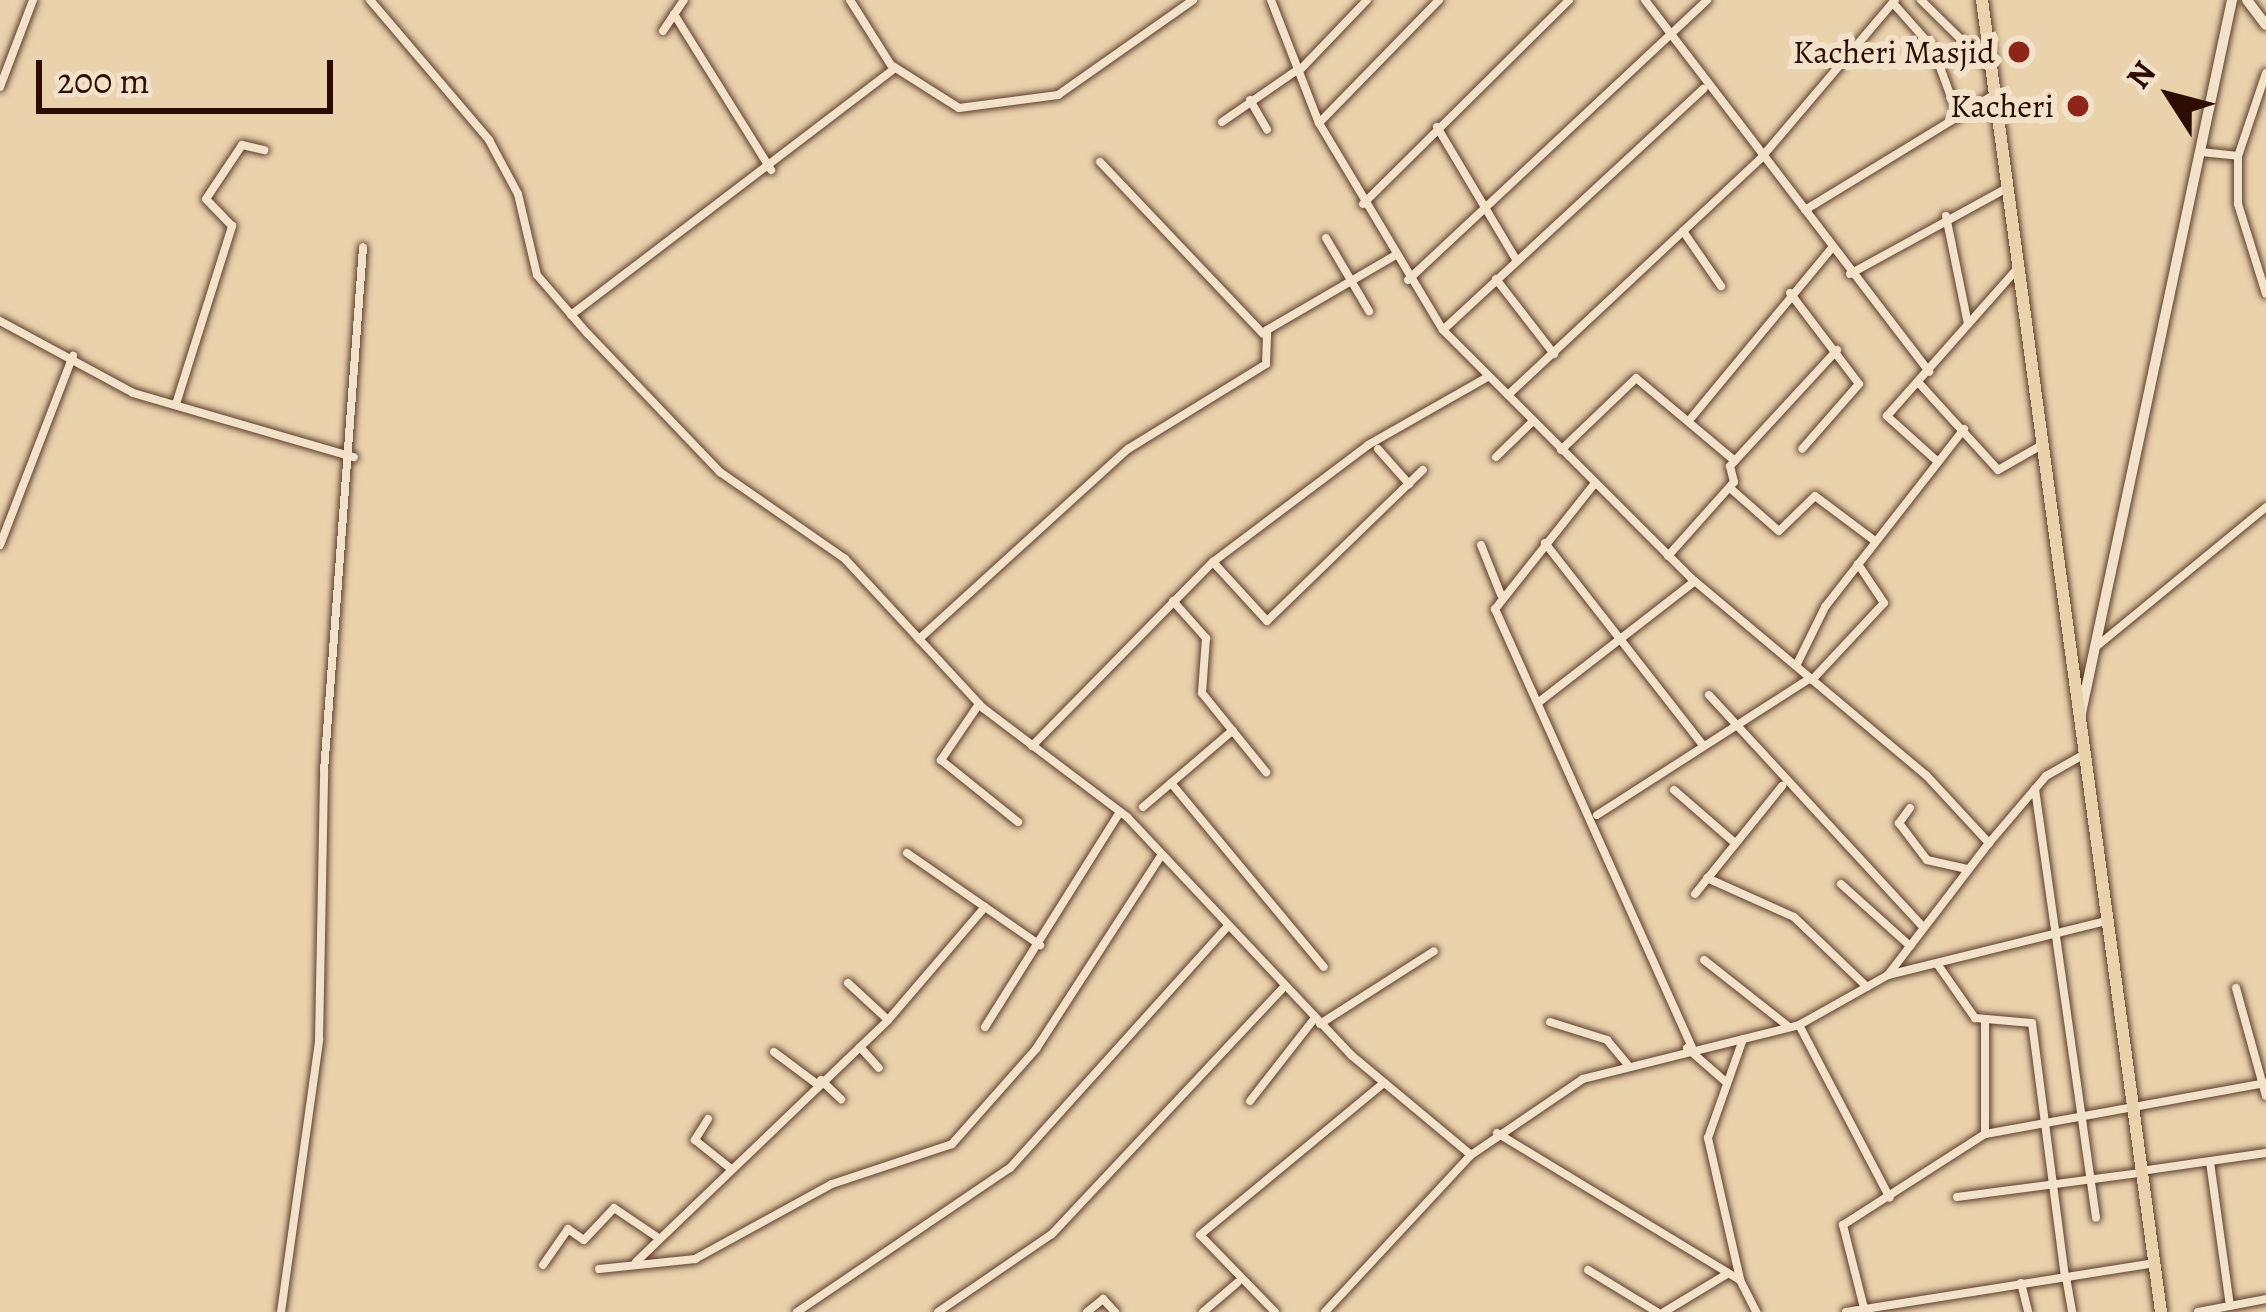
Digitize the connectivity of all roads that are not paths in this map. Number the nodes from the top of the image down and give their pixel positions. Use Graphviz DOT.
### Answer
graph roads {
  1 [pos="33,0"];
  2 [pos="370,0"];
  3 [pos="684,0"];
  4 [pos="850,0"];
  5 [pos="1193,0"];
  6 [pos="1270,0"];
  7 [pos="1366,0"];
  8 [pos="1438,0"];
  9 [pos="1569,0"];
  10 [pos="1645,0"];
  11 [pos="1708,0"];
  12 [pos="1921,0"];
  13 [pos="1982,0"];
  14 [pos="2232,0"];
  15 [pos="2247,0"];
  16 [pos="1894,1"];
  17 [pos="2262,12"];
  18 [pos="674,14"];
  19 [pos="2266,25"];
  20 [pos="662,31"];
  21 [pos="1673,38"];
  22 [pos="895,68"];
  23 [pos="2,71"];
  24 [pos="1298,71"];
  25 [pos="1992,72"];
  26 [pos="2266,73"];
  27 [pos="0,87"];
  28 [pos="1703,89"];
  29 [pos="1995,94"];
  30 [pos="1250,100"];
  31 [pos="1958,116"];
  32 [pos="1222,122"];
  33 [pos="1319,123"];
  34 [pos="1437,127"];
  35 [pos="1267,130"];
  36 [pos="264,150"];
  37 [pos="2201,152"];
  38 [pos="2238,156"];
  39 [pos="1761,158"];
  40 [pos="1100,163"];
  41 [pos="771,170"];
  42 [pos="2007,188"];
  43 [pos="1363,204"];
  44 [pos="1483,206"];
  45 [pos="1805,210"];
  46 [pos="1946,216"];
  47 [pos="1683,231"];
  48 [pos="1326,238"];
  49 [pos="363,247"];
  50 [pos="1832,248"];
  51 [pos="1394,256"];
  52 [pos="1516,258"];
  53 [pos="2018,268"];
  54 [pos="1850,274"];
  55 [pos="1348,277"];
  56 [pos="1496,279"];
  57 [pos="1408,280"];
  58 [pos="1721,286"];
  59 [pos="1790,293"];
  60 [pos="2266,294"];
  61 [pos="1369,311"];
  62 [pos="571,316"];
  63 [pos="0,321"];
  64 [pos="1968,326"];
  65 [pos="1443,330"];
  66 [pos="1263,334"];
  67 [pos="1837,350"];
  68 [pos="1554,354"];
  69 [pos="74,356"];
  70 [pos="1929,372"];
  71 [pos="1486,378"];
  72 [pos="1918,382"];
  73 [pos="1508,395"];
  74 [pos="176,404"];
  75 [pos="1692,417"];
  76 [pos="1533,421"];
  77 [pos="1964,429"];
  78 [pos="2042,445"];
  79 [pos="1378,448"];
  80 [pos="1802,449"];
  81 [pos="1562,450"];
  82 [pos="354,457"];
  83 [pos="1496,457"];
  84 [pos="1735,461"];
  85 [pos="1938,462"];
  86 [pos="1424,470"];
  87 [pos="1594,483"];
  88 [pos="1409,484"];
  89 [pos="1730,488"];
  90 [pos="2266,507"];
  91 [pos="5,519"];
  92 [pos="1875,542"];
  93 [pos="1544,543"];
  94 [pos="0,545"];
  95 [pos="1481,545"];
  96 [pos="1668,556"];
  97 [pos="1213,562"];
  98 [pos="1858,564"];
  99 [pos="1695,581"];
  100 [pos="1501,595"];
  101 [pos="1173,601"];
  102 [pos="919,640"];
  103 [pos="1628,640"];
  104 [pos="2097,646"];
  105 [pos="1796,666"];
  106 [pos="1811,679"];
  107 [pos="1709,694"];
  108 [pos="1539,702"];
  109 [pos="979,704"];
  110 [pos="2079,722"];
  111 [pos="1733,725"];
  112 [pos="1233,730"];
  113 [pos="1703,745"];
  114 [pos="1032,746"];
  115 [pos="2083,755"];
  116 [pos="1266,772"];
  117 [pos="1172,783"];
  118 [pos="1782,786"];
  119 [pos="2036,789"];
  120 [pos="1675,790"];
  121 [pos="1143,807"];
  122 [pos="1910,808"];
  123 [pos="1120,812"];
  124 [pos="1597,815"];
  125 [pos="1018,822"];
  126 [pos="1989,842"];
  127 [pos="1735,843"];
  128 [pos="907,853"];
  129 [pos="1161,856"];
  130 [pos="1969,869"];
  131 [pos="1707,878"];
  132 [pos="1841,884"];
  133 [pos="1695,894"];
  134 [pos="986,907"];
  135 [pos="2105,921"];
  136 [pos="1923,927"];
  137 [pos="1226,928"];
  138 [pos="2057,930"];
  139 [pos="1040,945"];
  140 [pos="1910,946"];
  141 [pos="1434,951"];
  142 [pos="1704,960"];
  143 [pos="1938,965"];
  144 [pos="1324,967"];
  145 [pos="1888,975"];
  146 [pos="848,983"];
  147 [pos="1867,986"];
  148 [pos="1283,988"];
  149 [pos="2236,988"];
  150 [pos="1985,1019"];
  151 [pos="888,1020"];
  152 [pos="1317,1021"];
  153 [pos="1550,1022"];
  154 [pos="1795,1026"];
  155 [pos="985,1027"];
  156 [pos="1743,1039"];
  157 [pos="860,1047"];
  158 [pos="1690,1047"];
  159 [pos="774,1052"];
  160 [pos="1627,1064"];
  161 [pos="878,1068"];
  162 [pos="819,1082"];
  163 [pos="1726,1082"];
  164 [pos="1384,1083"];
  165 [pos="2265,1083"];
  166 [pos="2266,1096"];
  167 [pos="841,1100"];
  168 [pos="1250,1101"];
  169 [pos="2130,1108"];
  170 [pos="2083,1115"];
  171 [pos="708,1119"];
  172 [pos="2043,1121"];
  173 [pos="1497,1133"];
  174 [pos="1985,1134"];
  175 [pos="2266,1153"];
  176 [pos="1471,1155"];
  177 [pos="2210,1162"];
  178 [pos="730,1168"];
  179 [pos="2140,1172"];
  180 [pos="2090,1180"];
  181 [pos="2051,1186"];
  182 [pos="1957,1197"];
  183 [pos="1890,1198"];
  184 [pos="2096,1218"];
  185 [pos="660,1239"];
  186 [pos="635,1263"];
  187 [pos="2155,1263"];
  188 [pos="542,1265"];
  189 [pos="599,1269"];
  190 [pos="1588,1270"];
  191 [pos="1728,1274"];
  192 [pos="2066,1277"];
  193 [pos="1740,1280"];
  194 [pos="1237,1283"];
  195 [pos="2021,1283"];
  196 [pos="2266,1299"];
  197 [pos="2230,1306"];
  198 [pos="1864,1309"];
  199 [pos="281,1312"];
  200 [pos="797,1312"];
  201 [pos="938,1312"];
  202 [pos="1087,1312"];
  203 [pos="1115,1312"];
  204 [pos="1204,1312"];
  205 [pos="1275,1312"];
  206 [pos="1324,1312"];
  207 [pos="1661,1312"];
  208 [pos="1756,1312"];
  209 [pos="1846,1312"];
  210 [pos="2028,1312"];
  211 [pos="2072,1312"];
  212 [pos="2161,1312"];
  213 [pos="2198,1312"];
  1 -- 23 [label="street"];
  2 -- 62 [label="street"];
  3 -- 18 [label="street"];
  4 -- 22 [label="street"];
  5 -- 22 [label="street"];
  6 -- 24 [label="street"];
  7 -- 24 [label="street"];
  8 -- 33 [label="street"];
  9 -- 34 [label="street"];
  10 -- 21 [label="street"];
  11 -- 21 [label="street"];
  12 -- 25 [label="street"];
  13 -- 25 [label="main road"];
  14 -- 37 [label="main road"];
  15 -- 17 [label="main road"];
  16 -- 31 [label="street"];
  16 -- 39 [label="street"];
  17 -- 19 [label="main road"];
  18 -- 20 [label="street"];
  18 -- 41 [label="street"];
  21 -- 28 [label="street"];
  21 -- 44 [label="street"];
  22 -- 41 [label="street"];
  23 -- 27 [label="street"];
  24 -- 30 [label="street"];
  24 -- 33 [label="street"];
  25 -- 29 [label="main road"];
  26 -- 38 [label="street"];
  28 -- 39 [label="street"];
  28 -- 52 [label="street"];
  29 -- 31 [label="street"];
  29 -- 42 [label="main road"];
  30 -- 32 [label="street"];
  30 -- 35 [label="street"];
  31 -- 45 [label="street"];
  33 -- 43 [label="street"];
  34 -- 43 [label="street"];
  34 -- 44 [label="street"];
  36 -- 74 [label="street"];
  37 -- 38 [label="street"];
  37 -- 104 [label="main road"];
  38 -- 60 [label="street"];
  39 -- 45 [label="street"];
  39 -- 47 [label="street"];
  40 -- 66 [label="street"];
  41 -- 62 [label="street"];
  42 -- 46 [label="street"];
  42 -- 53 [label="main road"];
  43 -- 51 [label="street"];
  44 -- 52 [label="street"];
  44 -- 57 [label="street"];
  45 -- 50 [label="street"];
  46 -- 54 [label="street"];
  46 -- 64 [label="street"];
  47 -- 58 [label="street"];
  47 -- 68 [label="street"];
  48 -- 55 [label="street"];
  49 -- 82 [label="street"];
  50 -- 54 [label="street"];
  50 -- 59 [label="street"];
  51 -- 55 [label="street"];
  51 -- 57 [label="street"];
  52 -- 56 [label="street"];
  53 -- 64 [label="street"];
  53 -- 78 [label="main road"];
  54 -- 70 [label="street"];
  55 -- 61 [label="street"];
  55 -- 66 [label="street"];
  56 -- 65 [label="street"];
  56 -- 68 [label="street"];
  57 -- 65 [label="street"];
  59 -- 67 [label="street"];
  59 -- 75 [label="street"];
  62 -- 102 [label="street"];
  63 -- 69 [label="street"];
  64 -- 70 [label="street"];
  65 -- 71 [label="street"];
  66 -- 102 [label="street"];
  67 -- 80 [label="street"];
  67 -- 84 [label="street"];
  68 -- 73 [label="street"];
  69 -- 74 [label="street"];
  69 -- 91 [label="street"];
  70 -- 72 [label="street"];
  71 -- 73 [label="street"];
  71 -- 79 [label="street"];
  72 -- 77 [label="street"];
  72 -- 85 [label="street"];
  73 -- 76 [label="street"];
  74 -- 82 [label="street"];
  75 -- 81 [label="street"];
  75 -- 84 [label="street"];
  76 -- 81 [label="street"];
  76 -- 83 [label="street"];
  77 -- 78 [label="street"];
  77 -- 85 [label="street"];
  78 -- 110 [label="main road"];
  79 -- 88 [label="street"];
  79 -- 97 [label="street"];
  81 -- 87 [label="street"];
  82 -- 199 [label="street"];
  84 -- 89 [label="street"];
  85 -- 92 [label="street"];
  86 -- 88 [label="street"];
  87 -- 93 [label="street"];
  87 -- 96 [label="street"];
  88 -- 97 [label="street"];
  89 -- 92 [label="street"];
  89 -- 96 [label="street"];
  90 -- 104 [label="street"];
  91 -- 94 [label="street"];
  92 -- 98 [label="street"];
  93 -- 100 [label="street"];
  93 -- 103 [label="street"];
  95 -- 100 [label="street"];
  96 -- 99 [label="street"];
  97 -- 101 [label="street"];
  98 -- 105 [label="street"];
  98 -- 106 [label="street"];
  99 -- 103 [label="street"];
  99 -- 105 [label="street"];
  100 -- 108 [label="street"];
  101 -- 112 [label="street"];
  101 -- 114 [label="street"];
  102 -- 109 [label="street"];
  103 -- 108 [label="street"];
  103 -- 113 [label="street"];
  104 -- 110 [label="main road"];
  105 -- 106 [label="street"];
  106 -- 111 [label="street"];
  106 -- 126 [label="street"];
  107 -- 111 [label="street"];
  108 -- 124 [label="street"];
  109 -- 114 [label="street"];
  109 -- 125 [label="street"];
  110 -- 115 [label="main road"];
  111 -- 113 [label="street"];
  111 -- 118 [label="street"];
  112 -- 116 [label="street"];
  112 -- 117 [label="street"];
  113 -- 124 [label="street"];
  114 -- 123 [label="street"];
  115 -- 119 [label="street"];
  115 -- 135 [label="main road"];
  117 -- 121 [label="street"];
  117 -- 144 [label="street"];
  118 -- 127 [label="street"];
  118 -- 136 [label="street"];
  119 -- 126 [label="street"];
  119 -- 138 [label="street"];
  120 -- 127 [label="street"];
  122 -- 130 [label="street"];
  123 -- 129 [label="street"];
  123 -- 139 [label="street"];
  124 -- 158 [label="street"];
  126 -- 130 [label="street"];
  127 -- 131 [label="street"];
  128 -- 134 [label="street"];
  129 -- 137 [label="street"];
  129 -- 186 [label="street"];
  130 -- 136 [label="street"];
  131 -- 133 [label="street"];
  131 -- 147 [label="street"];
  132 -- 140 [label="street"];
  134 -- 139 [label="street"];
  134 -- 151 [label="street"];
  135 -- 138 [label="street"];
  135 -- 169 [label="main road"];
  136 -- 140 [label="street"];
  137 -- 148 [label="street"];
  137 -- 200 [label="street"];
  138 -- 143 [label="street"];
  138 -- 170 [label="street"];
  139 -- 155 [label="street"];
  140 -- 145 [label="street"];
  141 -- 152 [label="street"];
  142 -- 154 [label="street"];
  143 -- 145 [label="street"];
  143 -- 150 [label="street"];
  145 -- 147 [label="street"];
  146 -- 151 [label="street"];
  147 -- 154 [label="street"];
  148 -- 152 [label="street"];
  148 -- 201 [label="street"];
  149 -- 165 [label="street"];
  150 -- 172 [label="street"];
  150 -- 174 [label="street"];
  151 -- 157 [label="street"];
  152 -- 164 [label="street"];
  152 -- 168 [label="street"];
  153 -- 160 [label="street"];
  154 -- 156 [label="street"];
  154 -- 183 [label="street"];
  156 -- 158 [label="street"];
  156 -- 163 [label="street"];
  157 -- 161 [label="street"];
  157 -- 162 [label="street"];
  158 -- 160 [label="street"];
  158 -- 163 [label="street"];
  159 -- 162 [label="street"];
  160 -- 173 [label="street"];
  162 -- 167 [label="street"];
  162 -- 178 [label="street"];
  163 -- 193 [label="street"];
  164 -- 176 [label="street"];
  164 -- 194 [label="street"];
  165 -- 166 [label="street"];
  165 -- 169 [label="street"];
  169 -- 170 [label="street"];
  169 -- 179 [label="main road"];
  170 -- 172 [label="street"];
  170 -- 180 [label="street"];
  171 -- 178 [label="street"];
  172 -- 174 [label="street"];
  172 -- 181 [label="street"];
  173 -- 176 [label="street"];
  173 -- 191 [label="street"];
  174 -- 183 [label="street"];
  175 -- 177 [label="street"];
  176 -- 206 [label="street"];
  177 -- 179 [label="street"];
  177 -- 197 [label="street"];
  178 -- 185 [label="street"];
  179 -- 180 [label="street"];
  179 -- 187 [label="main road"];
  180 -- 181 [label="street"];
  180 -- 184 [label="street"];
  181 -- 182 [label="street"];
  181 -- 192 [label="street"];
  183 -- 198 [label="street"];
  185 -- 186 [label="street"];
  185 -- 188 [label="street"];
  186 -- 189 [label="street"];
  187 -- 192 [label="street"];
  187 -- 212 [label="main road"];
  190 -- 207 [label="street"];
  191 -- 193 [label="street"];
  191 -- 207 [label="street"];
  192 -- 195 [label="street"];
  192 -- 211 [label="street"];
  193 -- 208 [label="street"];
  194 -- 204 [label="street"];
  194 -- 205 [label="street"];
  195 -- 198 [label="street"];
  195 -- 210 [label="street"];
  196 -- 197 [label="street"];
  197 -- 213 [label="street"];
  198 -- 209 [label="street"];
  202 -- 203 [label="street"];
}
